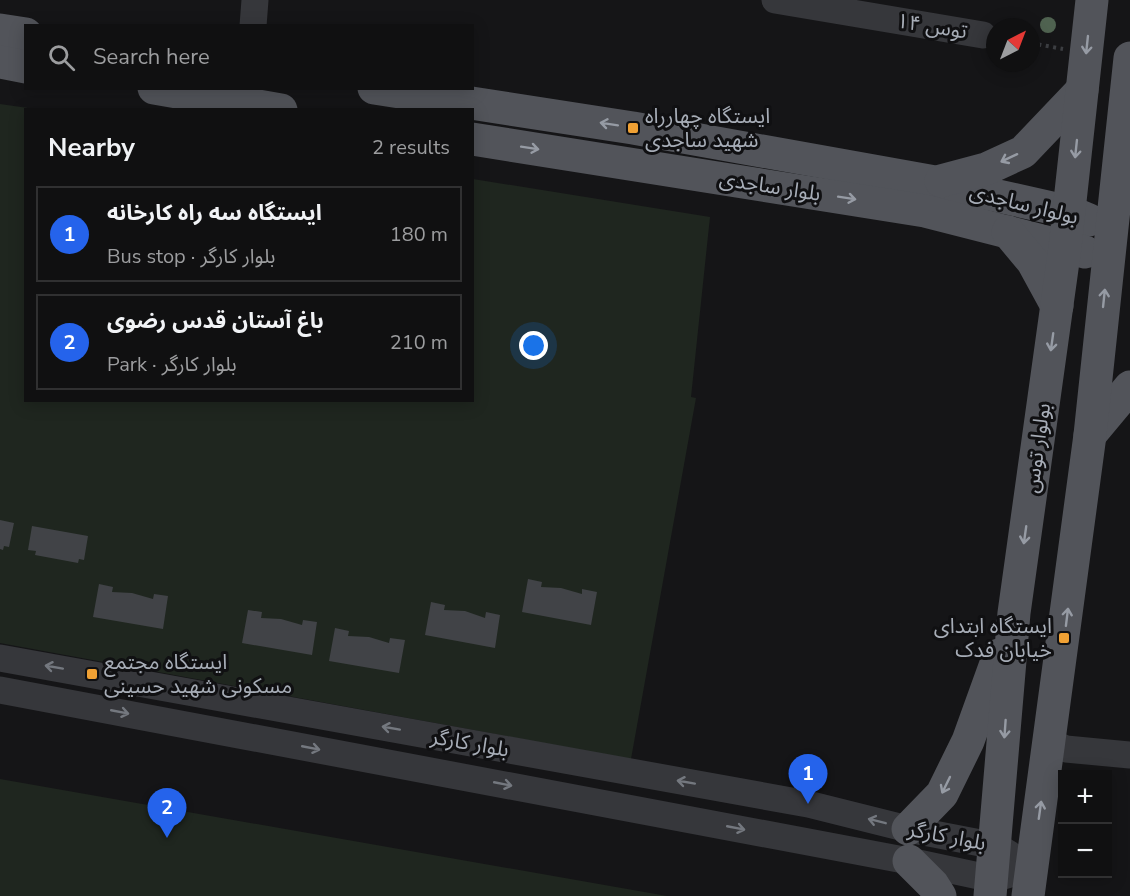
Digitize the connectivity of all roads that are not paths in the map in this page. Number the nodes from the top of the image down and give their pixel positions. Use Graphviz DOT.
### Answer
graph roads {
  1 [pos="255,0"];
  2 [pos="775,0"];
  3 [pos="1092,0"];
  4 [pos="253,24"];
  5 [pos="0,30"];
  6 [pos="24,34"];
  7 [pos="984,35"];
  8 [pos="1130,58"];
  9 [pos="0,63"];
  10 [pos="24,67"];
  11 [pos="166,90"];
  12 [pos="387,90"];
  13 [pos="1082,90"];
  14 [pos="269,108"];
  15 [pos="1127,110"];
  16 [pos="474,139"];
  17 [pos="935,182"];
  18 [pos="1070,213"];
  19 [pos="1008,232"];
  20 [pos="1065,247"];
  21 [pos="1120,248"];
  22 [pos="1057,306"];
  23 [pos="1130,387"];
  24 [pos="1090,435"];
  25 [pos="1014,613"];
  26 [pos="0,657"];
  27 [pos="0,690"];
  28 [pos="1049,742"];
  29 [pos="1130,755"];
  30 [pos="908,829"];
  31 [pos="996,846"];
  32 [pos="909,861"];
  33 [pos="1030,882"];
  34 [pos="992,887"];
  35 [pos="940,896"];
  1 -- 4 [label="street"];
  2 -- 7 [label="street, توس ۱۴"];
  3 -- 13 [label="main road, بولوار توس, one-way"];
  5 -- 6 [label="main road"];
  8 -- 15 [label="main road"];
  9 -- 10 [label="main road"];
  11 -- 14 [label="main road"];
  17 -- 12 [label="main road, بلوار ساجدی, one-way"];
  13 -- 17 [label="main road, one-way"];
  13 -- 18 [label="main road, بولوار توس, one-way"];
  15 -- 21 [label="main road"];
  16 -- 19 [label="main road, بلوار ساجدی, one-way"];
  17 -- 18 [label="main road, بولوار ساجدی"];
  18 -- 20 [label="main road, بولوار توس"];
  18 -- 21 [label="main road, بولوار ساجدی"];
  19 -- 20 [label="main road, بلوار ساجدی"];
  19 -- 22 [label="main road"];
  20 -- 21 [label="main road, بولوار ساجدی"];
  20 -- 22 [label="main road, بولوار توس"];
  24 -- 21 [label="main road, one-way"];
  22 -- 25 [label="main road, بولوار توس, one-way"];
  23 -- 24 [label="main road"];
  28 -- 24 [label="main road, one-way"];
  25 -- 30 [label="main road, one-way"];
  25 -- 31 [label="main road, بولوار توس, one-way"];
  30 -- 26 [label="street, بلوار کارگر, one-way"];
  27 -- 32 [label="street, بلوار کارگر, one-way"];
  28 -- 29 [label="street"];
  33 -- 28 [label="main road, one-way"];
  30 -- 31 [label="street, بلوار کارگر"];
  31 -- 33 [label="street, بلوار کارگر"];
  31 -- 34 [label="main road, بولوار توس"];
  32 -- 34 [label="street, بلوار کارگر"];
  32 -- 35 [label="main road"];
  33 -- 34 [label="street, بلوار کارگر"];
}
